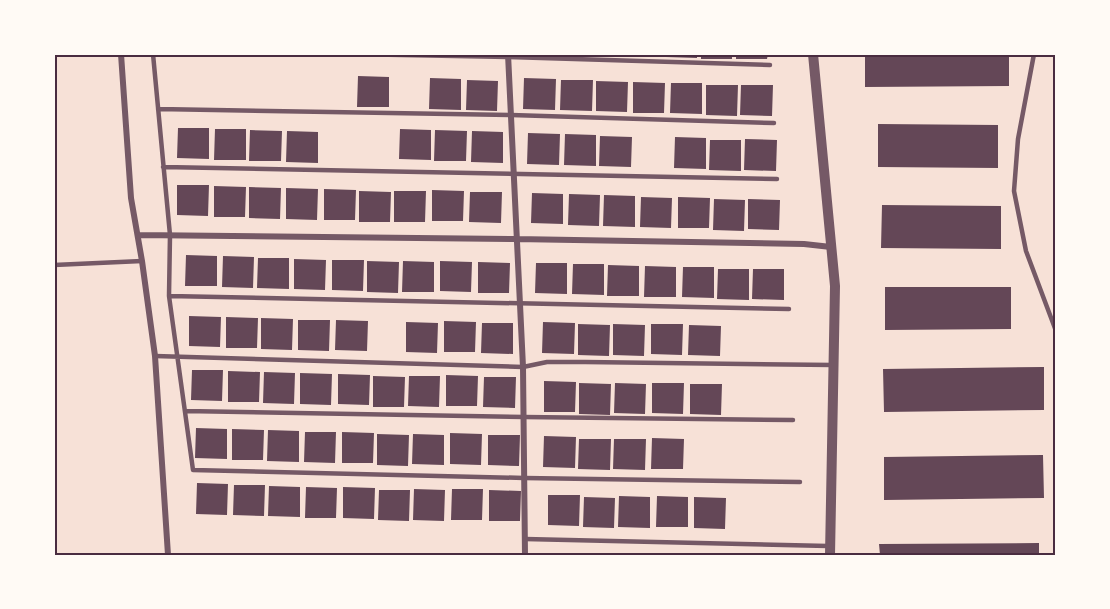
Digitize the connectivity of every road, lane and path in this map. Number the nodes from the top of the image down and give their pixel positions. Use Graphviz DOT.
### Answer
graph roads {
  1 [pos="121,54"];
  2 [pos="153,54"];
  3 [pos="350,54"];
  4 [pos="813,54"];
  5 [pos="1034,54"];
  6 [pos="508,56"];
  7 [pos="770,65"];
  8 [pos="158,109"];
  9 [pos="511,115"];
  10 [pos="774,123"];
  11 [pos="163,167"];
  12 [pos="513,174"];
  13 [pos="777,180"];
  14 [pos="138,235"];
  15 [pos="170,235"];
  16 [pos="516,239"];
  17 [pos="831,247"];
  18 [pos="142,261"];
  19 [pos="54,265"];
  20 [pos="169,296"];
  21 [pos="520,302"];
  22 [pos="789,309"];
  23 [pos="1056,331"];
  24 [pos="155,356"];
  25 [pos="178,356"];
  26 [pos="834,365"];
  27 [pos="523,367"];
  28 [pos="185,411"];
  29 [pos="524,417"];
  30 [pos="793,420"];
  31 [pos="524,478"];
  32 [pos="800,482"];
  33 [pos="525,539"];
  34 [pos="830,550"];
  35 [pos="168,555"];
  36 [pos="525,555"];
  1 -- 14 [label="street"];
  2 -- 8 [label="lane"];
  3 -- 6 [label="lane"];
  4 -- 17 [label="street"];
  5 -- 23 [label="lane"];
  6 -- 7 [label="lane"];
  6 -- 9 [label="street"];
  8 -- 9 [label="lane"];
  8 -- 11 [label="lane"];
  9 -- 10 [label="lane"];
  9 -- 12 [label="street"];
  11 -- 12 [label="lane"];
  11 -- 15 [label="lane"];
  12 -- 13 [label="lane"];
  12 -- 16 [label="street"];
  14 -- 15 [label="street"];
  14 -- 18 [label="street"];
  15 -- 16 [label="street"];
  15 -- 20 [label="lane"];
  16 -- 17 [label="street"];
  16 -- 21 [label="street"];
  17 -- 26 [label="street"];
  18 -- 19 [label="lane"];
  18 -- 24 [label="street"];
  20 -- 21 [label="lane"];
  20 -- 25 [label="lane"];
  21 -- 22 [label="lane"];
  21 -- 27 [label="street"];
  24 -- 25 [label="lane"];
  24 -- 35 [label="street"];
  25 -- 27 [label="lane"];
  25 -- 28 [label="lane"];
  26 -- 27 [label="lane"];
  26 -- 34 [label="street"];
  27 -- 29 [label="street"];
  28 -- 29 [label="lane"];
  28 -- 31 [label="lane"];
  29 -- 30 [label="lane"];
  29 -- 31 [label="street"];
  31 -- 32 [label="lane"];
  31 -- 33 [label="street"];
  33 -- 34 [label="lane"];
  33 -- 36 [label="street"];
}
